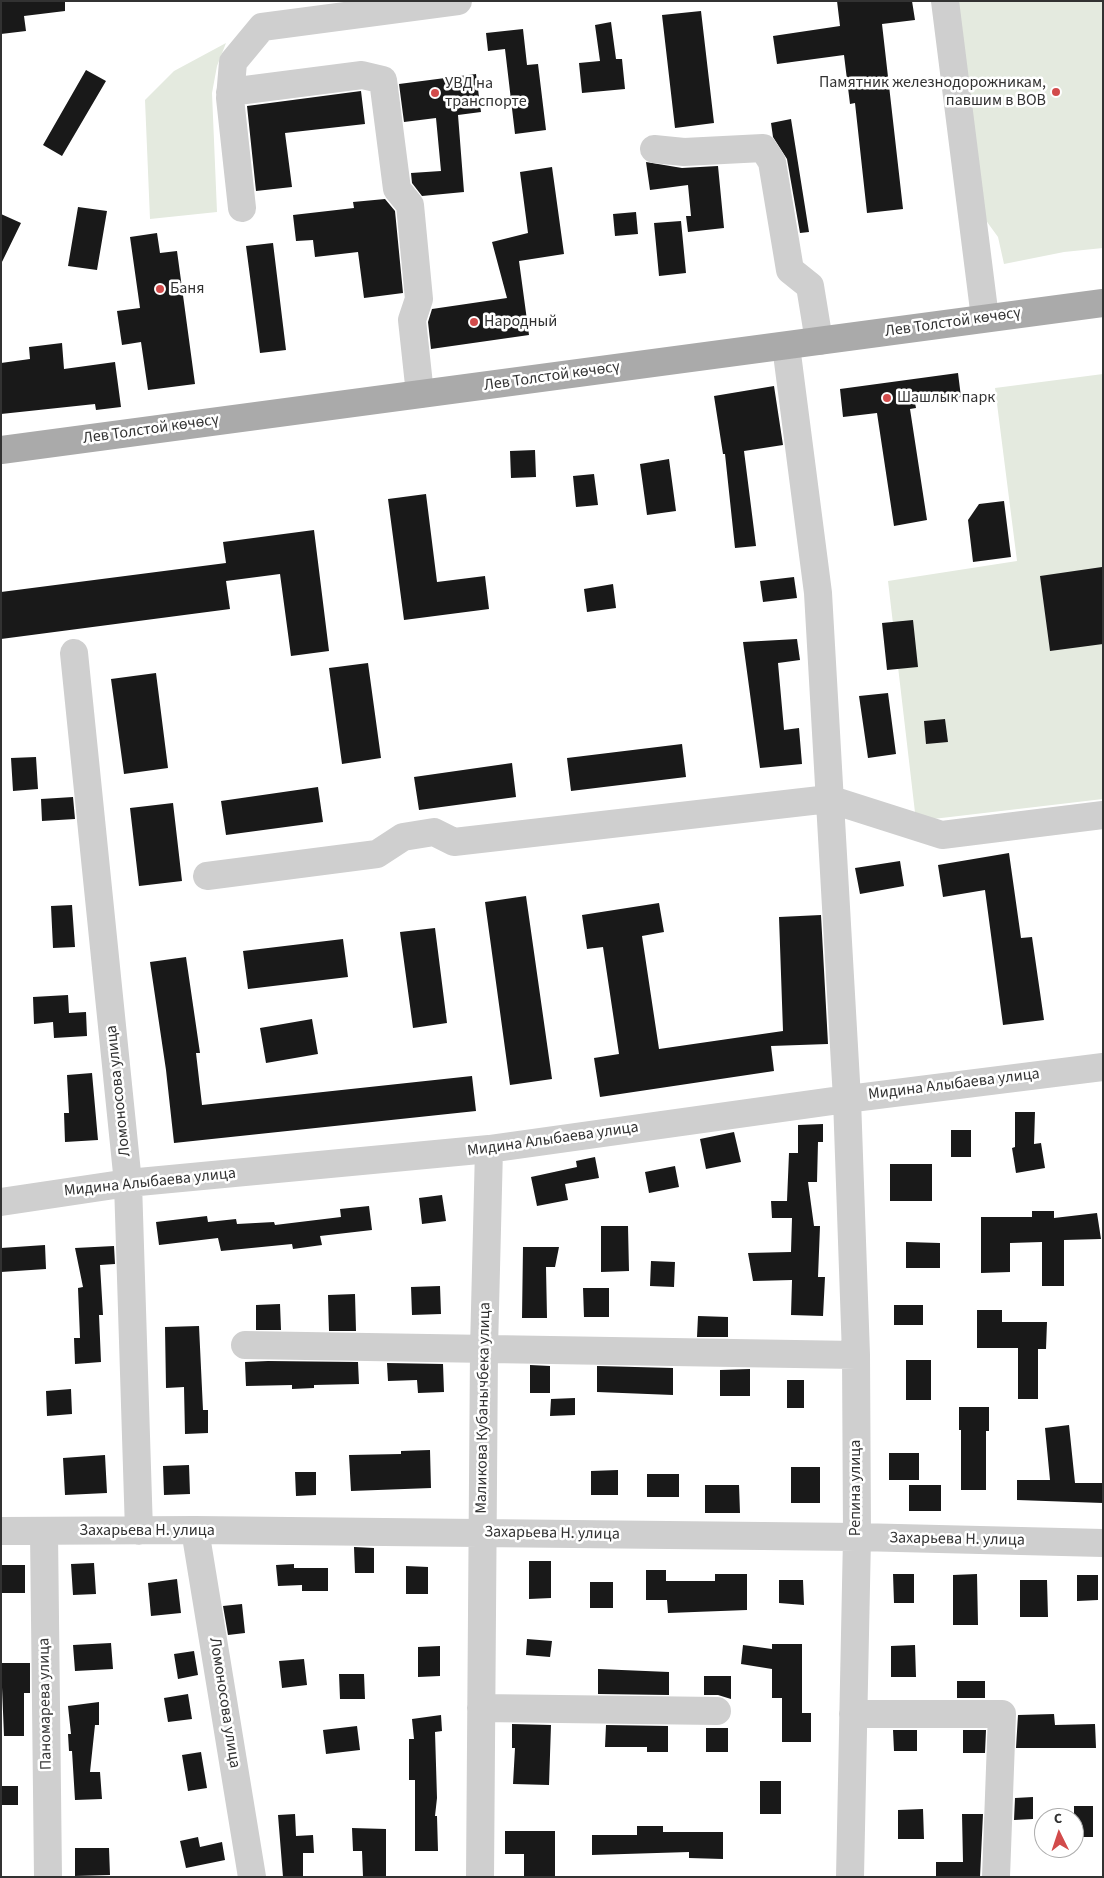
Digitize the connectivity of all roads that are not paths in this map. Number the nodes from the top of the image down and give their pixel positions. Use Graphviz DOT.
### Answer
graph roads {
  1 [pos="458,1"];
  2 [pos="945,1"];
  3 [pos="230,92"];
  4 [pos="654,149"];
  5 [pos="242,208"];
  6 [pos="1103,303"];
  7 [pos="985,318"];
  8 [pos="819,341"];
  9 [pos="786,346"];
  10 [pos="420,394"];
  11 [pos="1,450"];
  12 [pos="74,654"];
  13 [pos="829,799"];
  14 [pos="1103,815"];
  15 [pos="207,876"];
  16 [pos="1103,1066"];
  17 [pos="847,1099"];
  18 [pos="489,1149"];
  19 [pos="128,1183"];
  20 [pos="1,1202"];
  21 [pos="246,1345"];
  22 [pos="484,1349"];
  23 [pos="856,1355"];
  24 [pos="195,1530"];
  25 [pos="1,1531"];
  26 [pos="139,1531"];
  27 [pos="44,1532"];
  28 [pos="483,1534"];
  29 [pos="856,1537"];
  30 [pos="1103,1544"];
  31 [pos="481,1708"];
  32 [pos="717,1710"];
  33 [pos="853,1714"];
  34 [pos="48,1877"];
  35 [pos="252,1877"];
  36 [pos="480,1877"];
  37 [pos="850,1877"];
  38 [pos="996,1877"];
  1 -- 3 [label="street"];
  2 -- 7 [label="street"];
  3 -- 5 [label="street"];
  3 -- 10 [label="street"];
  4 -- 8 [label="street"];
  6 -- 7 [label="main road, Лев Толстой көчөсү"];
  7 -- 8 [label="main road, Лев Толстой көчөсү"];
  8 -- 9 [label="main road, Лев Толстой көчөсү"];
  9 -- 10 [label="main road, Лев Толстой көчөсү"];
  9 -- 13 [label="street, Репина улица"];
  10 -- 11 [label="main road, Лев Толстой көчөсү"];
  12 -- 19 [label="street, Ломоносова улица"];
  13 -- 14 [label="street"];
  13 -- 15 [label="street"];
  13 -- 17 [label="street, Репина улица"];
  16 -- 17 [label="street, Мидина Алыбаева улица"];
  17 -- 18 [label="street, Мидина Алыбаева улица"];
  17 -- 23 [label="street, Репина улица"];
  18 -- 19 [label="street, Мидина Алыбаева улица"];
  18 -- 22 [label="street, Маликова Кубанычбека улица"];
  19 -- 20 [label="street, Мидина Алыбаева улица"];
  19 -- 26 [label="street, Ломоносова улица"];
  21 -- 22 [label="street"];
  22 -- 23 [label="street"];
  22 -- 28 [label="street, Маликова Кубанычбека улица"];
  23 -- 29 [label="street, Репина улица"];
  24 -- 26 [label="street, Захарьева Н. улица"];
  24 -- 28 [label="street, Захарьева Н. улица"];
  24 -- 35 [label="street, Ломоносова улица"];
  25 -- 27 [label="street, Захарьева Н. улица"];
  26 -- 27 [label="street, Захарьева Н. улица"];
  27 -- 34 [label="street, Паномарева улица"];
  28 -- 29 [label="street, Захарьева Н. улица"];
  28 -- 31 [label="street, Маликова Кубанычбека улица"];
  29 -- 30 [label="street, Захарьева Н. улица"];
  29 -- 33 [label="street, Репина улица"];
  31 -- 32 [label="street"];
  31 -- 36 [label="street, Маликова Кубанычбека улица"];
  33 -- 37 [label="street, Репина улица"];
  33 -- 38 [label="street"];
}
